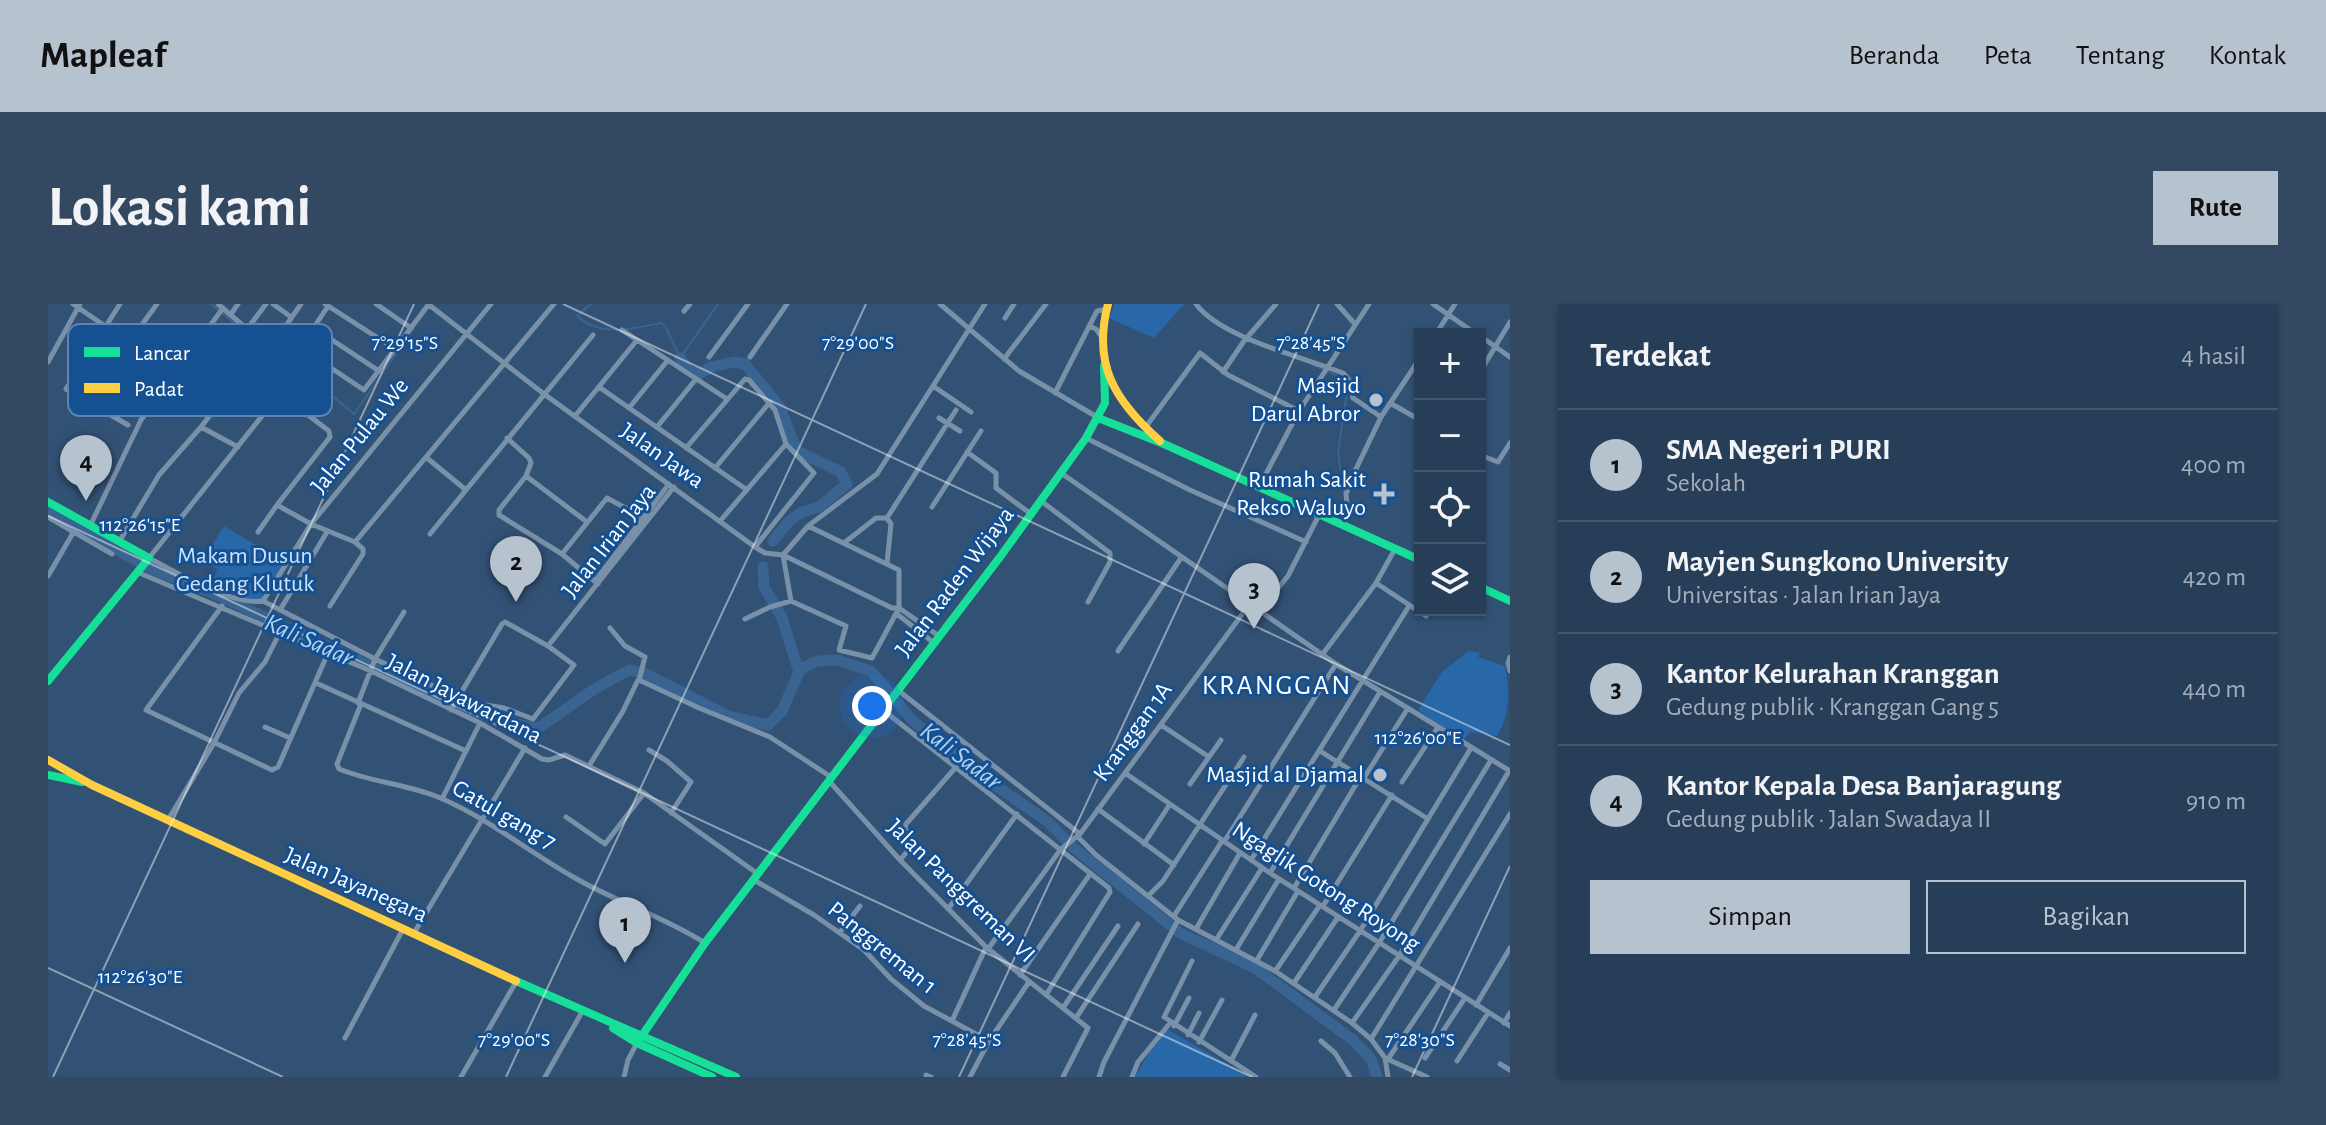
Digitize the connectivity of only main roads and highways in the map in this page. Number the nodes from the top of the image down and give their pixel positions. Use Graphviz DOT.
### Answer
graph roads {
  1 [pos="1108,306"];
  2 [pos="1104,366"];
  3 [pos="1098,418"];
  4 [pos="1164,444"];
  5 [pos="48,502"];
  6 [pos="1414,557"];
  7 [pos="1486,590"];
  8 [pos="1510,601"];
  9 [pos="49,676"];
  10 [pos="48,760"];
  11 [pos="48,775"];
  12 [pos="92,785"];
  13 [pos="639,1039"];
  14 [pos="712,1077"];
  15 [pos="736,1077"];
  1 -- 2 [label="main road, Jalan Raden Wijaya"];
  2 -- 3 [label="main road, Jalan Raden Wijaya"];
  2 -- 4 [label="main road"];
  3 -- 4 [label="main road"];
  3 -- 13 [label="main road, Jalan Raden Wijaya"];
  4 -- 6 [label="main road"];
  5 -- 9 [label="main road"];
  7 -- 8 [label="main road"];
  10 -- 12 [label="main road, Jalan Jayanegara"];
  11 -- 12 [label="main road, Jalan Jayanegara"];
  12 -- 13 [label="main road, Jalan Jayanegara"];
  13 -- 14 [label="main road"];
  13 -- 15 [label="main road"];
}
